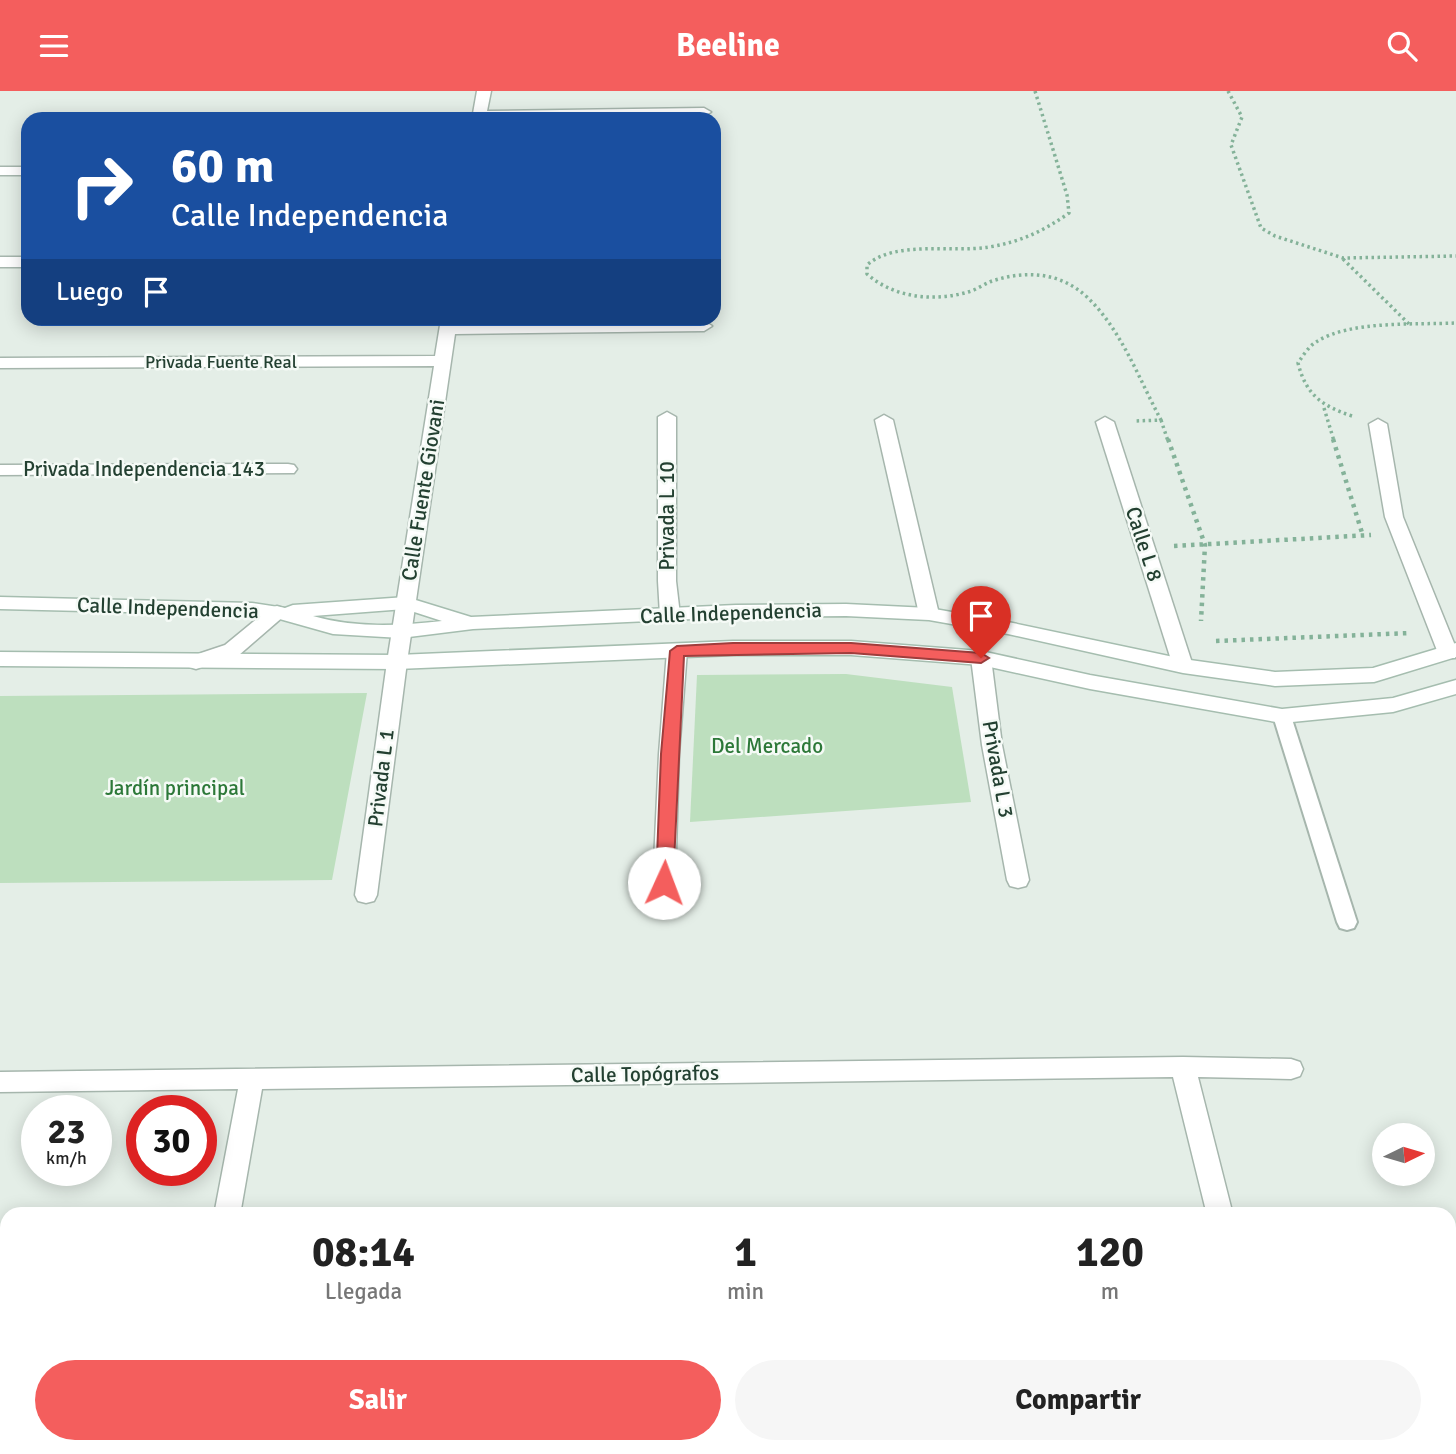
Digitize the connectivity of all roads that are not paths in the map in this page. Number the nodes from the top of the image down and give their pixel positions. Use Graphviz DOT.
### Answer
graph roads {
  1 [pos="484,91"];
  2 [pos="481,112"];
  3 [pos="0,171"];
  4 [pos="21,171"];
  5 [pos="0,262"];
  6 [pos="21,262"];
  7 [pos="448,326"];
  8 [pos="443,361"];
  9 [pos="0,363"];
  10 [pos="667,417"];
  11 [pos="884,420"];
  12 [pos="1105,422"];
  13 [pos="1378,424"];
  14 [pos="288,469"];
  15 [pos="0,470"];
  16 [pos="0,603"];
  17 [pos="406,603"];
  18 [pos="277,613"];
  19 [pos="929,614"];
  20 [pos="670,615"];
  21 [pos="473,623"];
  22 [pos="401,632"];
  23 [pos="677,651"];
  24 [pos="1452,652"];
  25 [pos="981,658"];
  26 [pos="0,659"];
  27 [pos="194,662"];
  28 [pos="397,662"];
  29 [pos="1183,666"];
  30 [pos="1456,687"];
  31 [pos="1282,716"];
  32 [pos="1018,880"];
  33 [pos="664,883"];
  34 [pos="366,895"];
  35 [pos="1347,922"];
  36 [pos="1183,1067"];
  37 [pos="1291,1069"];
  38 [pos="252,1079"];
  39 [pos="0,1082"];
  40 [pos="228,1207"];
  41 [pos="1218,1207"];
  1 -- 2 [label="street"];
  3 -- 4 [label="street"];
  5 -- 6 [label="street"];
  7 -- 8 [label="street, Calle Fuente Giovani"];
  8 -- 9 [label="street, Privada Fuente Real"];
  8 -- 17 [label="street, Calle Fuente Giovani"];
  10 -- 20 [label="street, Privada L 10"];
  11 -- 19 [label="street"];
  12 -- 29 [label="street, Calle L 8"];
  13 -- 24 [label="street"];
  14 -- 15 [label="street, Privada Independencia 143"];
  16 -- 18 [label="street, Calle Independencia"];
  17 -- 18 [label="street"];
  17 -- 21 [label="street"];
  17 -- 22 [label="street, Calle Fuente Giovani"];
  18 -- 22 [label="street, Calle Independencia"];
  18 -- 27 [label="street"];
  19 -- 20 [label="street, Calle Independencia"];
  19 -- 29 [label="street, Calle Independencia"];
  20 -- 21 [label="street, Calle Independencia"];
  21 -- 22 [label="street, Calle Independencia"];
  22 -- 28 [label="street, Calle Fuente Giovani"];
  23 -- 25 [label="street, Calle Independencia"];
  23 -- 28 [label="street, Calle Independencia"];
  23 -- 33 [label="street"];
  24 -- 29 [label="street, Calle Independencia"];
  25 -- 31 [label="street, Calle Independencia"];
  25 -- 32 [label="street, Privada L 3"];
  26 -- 27 [label="street, Calle Independencia"];
  27 -- 28 [label="street, Calle Independencia"];
  28 -- 34 [label="street, Privada L 1"];
  30 -- 31 [label="street, Calle Independencia"];
  31 -- 35 [label="lane"];
  36 -- 37 [label="street, Calle Topógrafos"];
  36 -- 38 [label="street, Calle Topógrafos"];
  36 -- 41 [label="street"];
  38 -- 39 [label="street, Calle Topógrafos"];
  38 -- 40 [label="street"];
}
